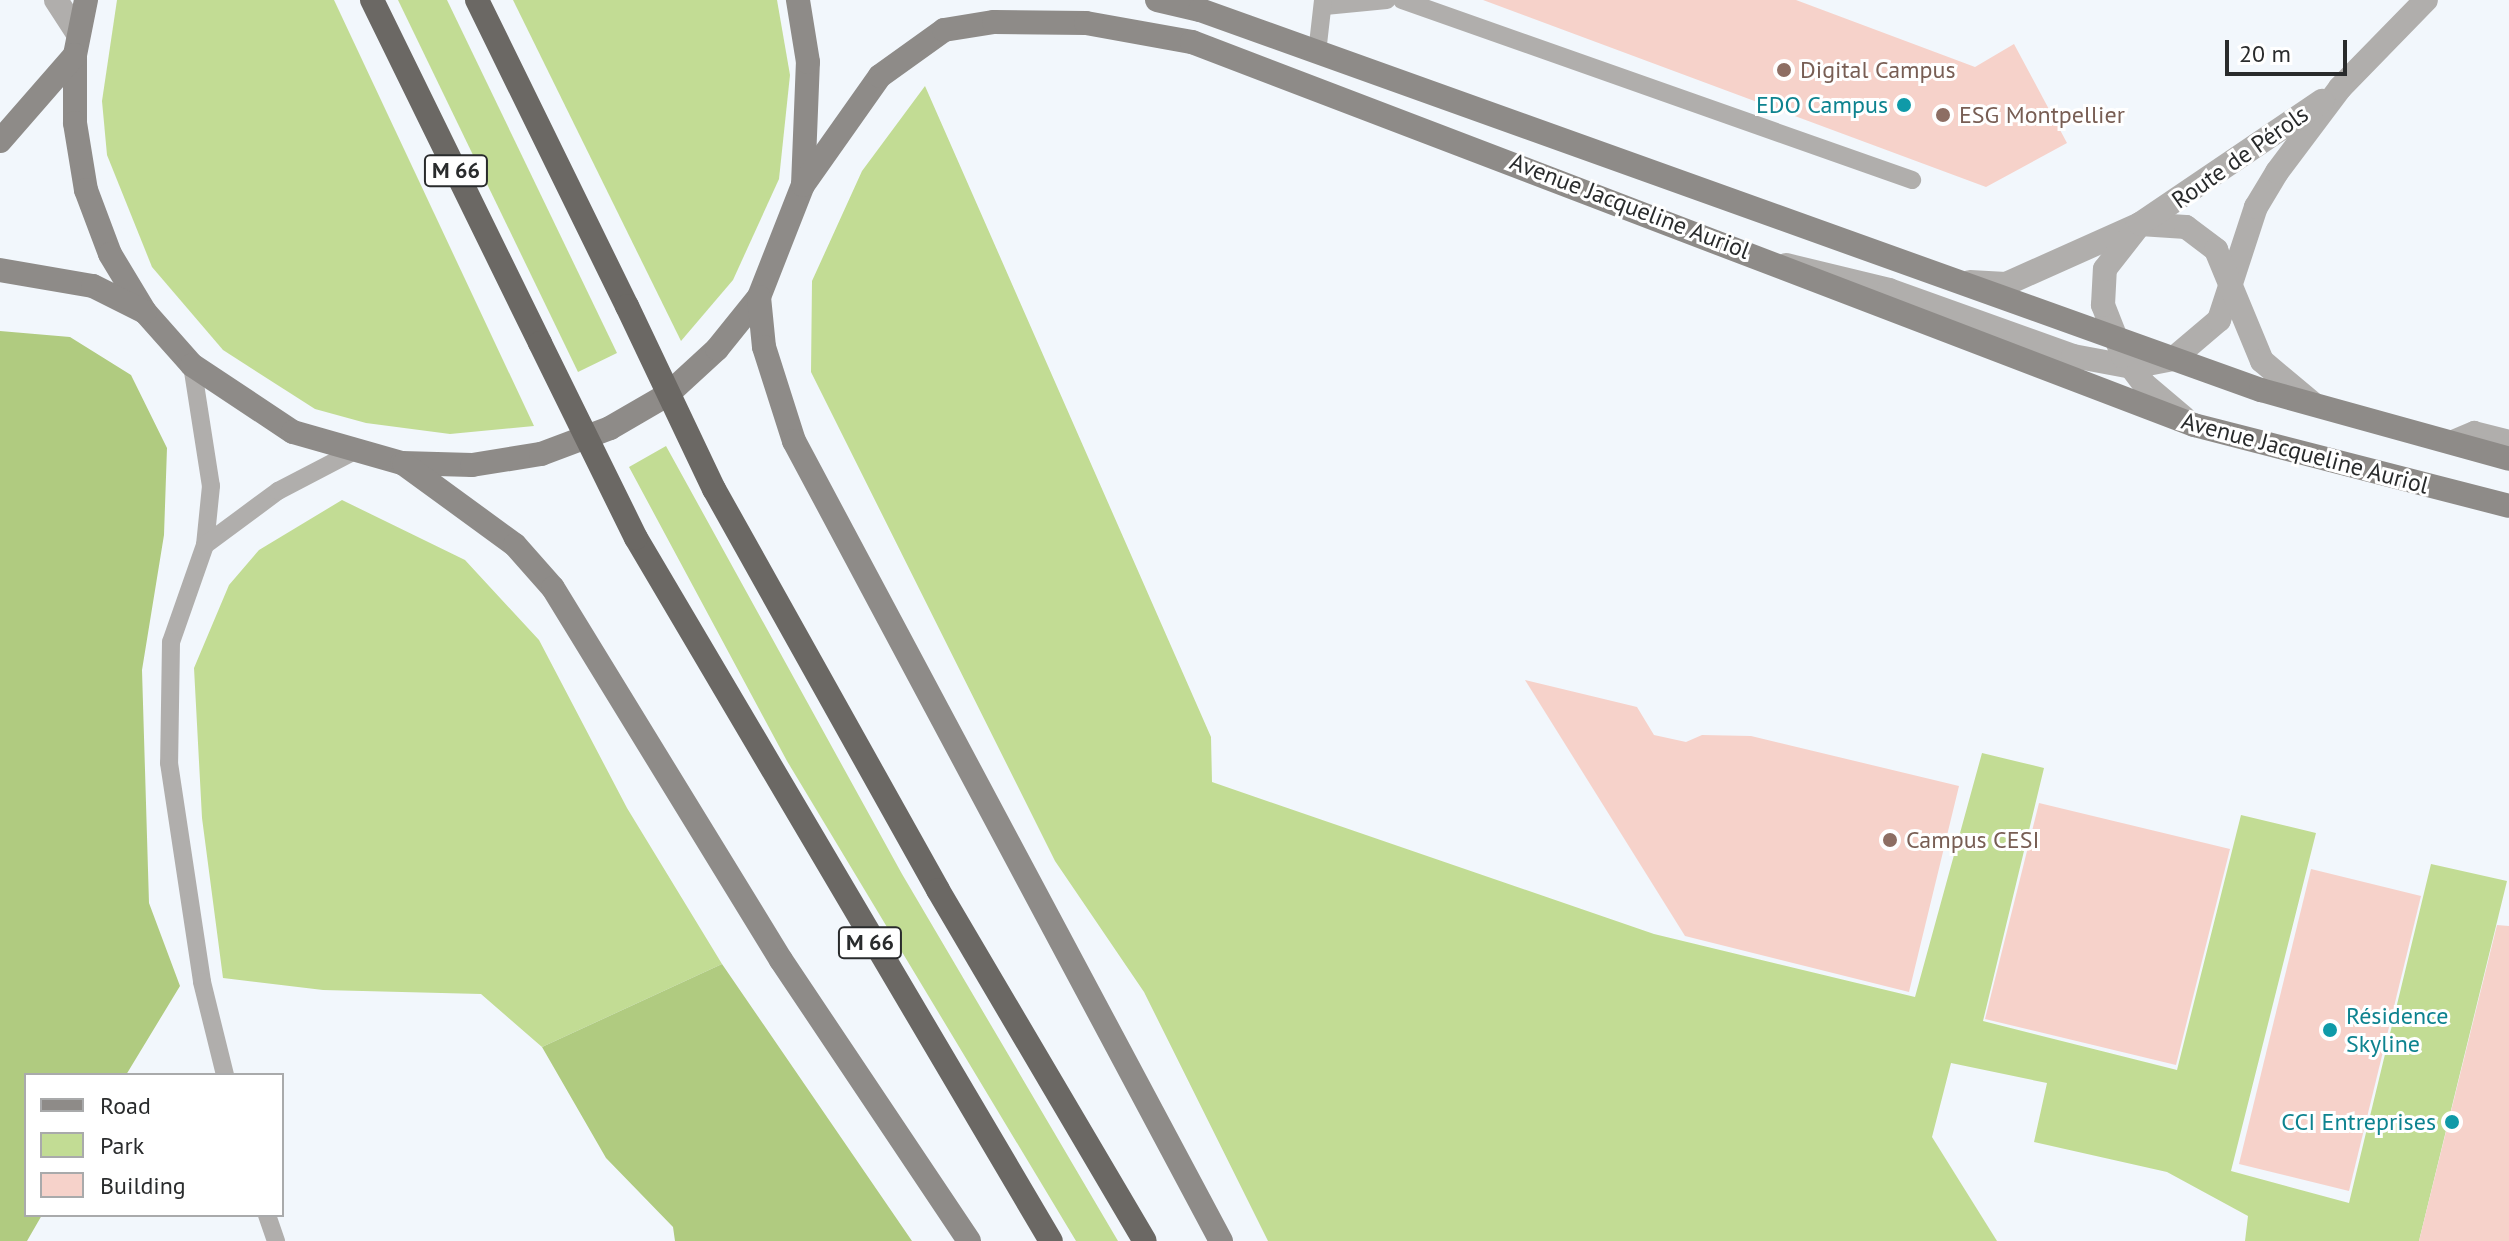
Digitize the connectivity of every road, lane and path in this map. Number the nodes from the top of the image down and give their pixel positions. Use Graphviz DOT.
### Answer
graph roads {
  1 [pos="56,0"];
  2 [pos="86,0"];
  3 [pos="372,0"];
  4 [pos="477,0"];
  5 [pos="798,0"];
  6 [pos="1157,0"];
  7 [pos="1387,0"];
  8 [pos="1402,0"];
  9 [pos="2426,0"];
  10 [pos="1324,3"];
  11 [pos="76,44"];
  12 [pos="1317,53"];
  13 [pos="2340,88"];
  14 [pos="0,141"];
  15 [pos="1912,180"];
  16 [pos="803,185"];
  17 [pos="2140,224"];
  18 [pos="1784,265"];
  19 [pos="0,270"];
  20 [pos="1947,279"];
  21 [pos="2229,291"];
  22 [pos="759,297"];
  23 [pos="145,312"];
  24 [pos="2114,338"];
  25 [pos="2173,359"];
  26 [pos="192,365"];
  27 [pos="2138,376"];
  28 [pos="2318,406"];
  29 [pos="2194,425"];
  30 [pos="2509,439"];
  31 [pos="2442,443"];
  32 [pos="351,453"];
  33 [pos="2509,459"];
  34 [pos="402,463"];
  35 [pos="2509,506"];
  36 [pos="205,545"];
  37 [pos="225,1073"];
  38 [pos="268,1217"];
  39 [pos="276,1241"];
  40 [pos="969,1241"];
  41 [pos="1051,1241"];
  42 [pos="1145,1241"];
  43 [pos="1221,1241"];
  1 -- 11 [label="street"];
  2 -- 11 [label="main road"];
  3 -- 41 [label="highway, M 66, bridge"];
  4 -- 42 [label="highway, bridge"];
  5 -- 16 [label="main road"];
  6 -- 12 [label="main road, Avenue Jacqueline Auriol"];
  7 -- 10 [label="lane"];
  8 -- 15 [label="lane"];
  9 -- 13 [label="street, Route de Pérols"];
  10 -- 12 [label="lane"];
  11 -- 14 [label="main road"];
  11 -- 23 [label="main road"];
  12 -- 20 [label="main road, Avenue Jacqueline Auriol"];
  13 -- 17 [label="street, Route de Pérols"];
  13 -- 21 [label="street, Route de Pérols"];
  16 -- 18 [label="main road, Avenue Jacqueline Auriol"];
  16 -- 22 [label="main road"];
  17 -- 20 [label="street"];
  17 -- 21 [label="street"];
  17 -- 24 [label="street"];
  18 -- 27 [label="street"];
  18 -- 29 [label="main road, Avenue Jacqueline Auriol"];
  19 -- 23 [label="main road"];
  20 -- 24 [label="main road, Avenue Jacqueline Auriol"];
  21 -- 25 [label="street"];
  21 -- 28 [label="street"];
  22 -- 34 [label="main road"];
  22 -- 43 [label="main road"];
  23 -- 26 [label="main road"];
  24 -- 25 [label="main road, Avenue Jacqueline Auriol"];
  24 -- 27 [label="street"];
  25 -- 27 [label="street"];
  25 -- 28 [label="main road, Avenue Jacqueline Auriol"];
  26 -- 32 [label="main road"];
  26 -- 36 [label="lane"];
  27 -- 29 [label="street"];
  28 -- 31 [label="main road, Avenue Jacqueline Auriol"];
  29 -- 35 [label="main road, Avenue Jacqueline Auriol"];
  30 -- 31 [label="lane"];
  31 -- 33 [label="main road, Avenue Jacqueline Auriol"];
  32 -- 34 [label="main road"];
  32 -- 36 [label="lane"];
  34 -- 40 [label="main road"];
  36 -- 37 [label="lane"];
  38 -- 39 [label="lane"];
}
